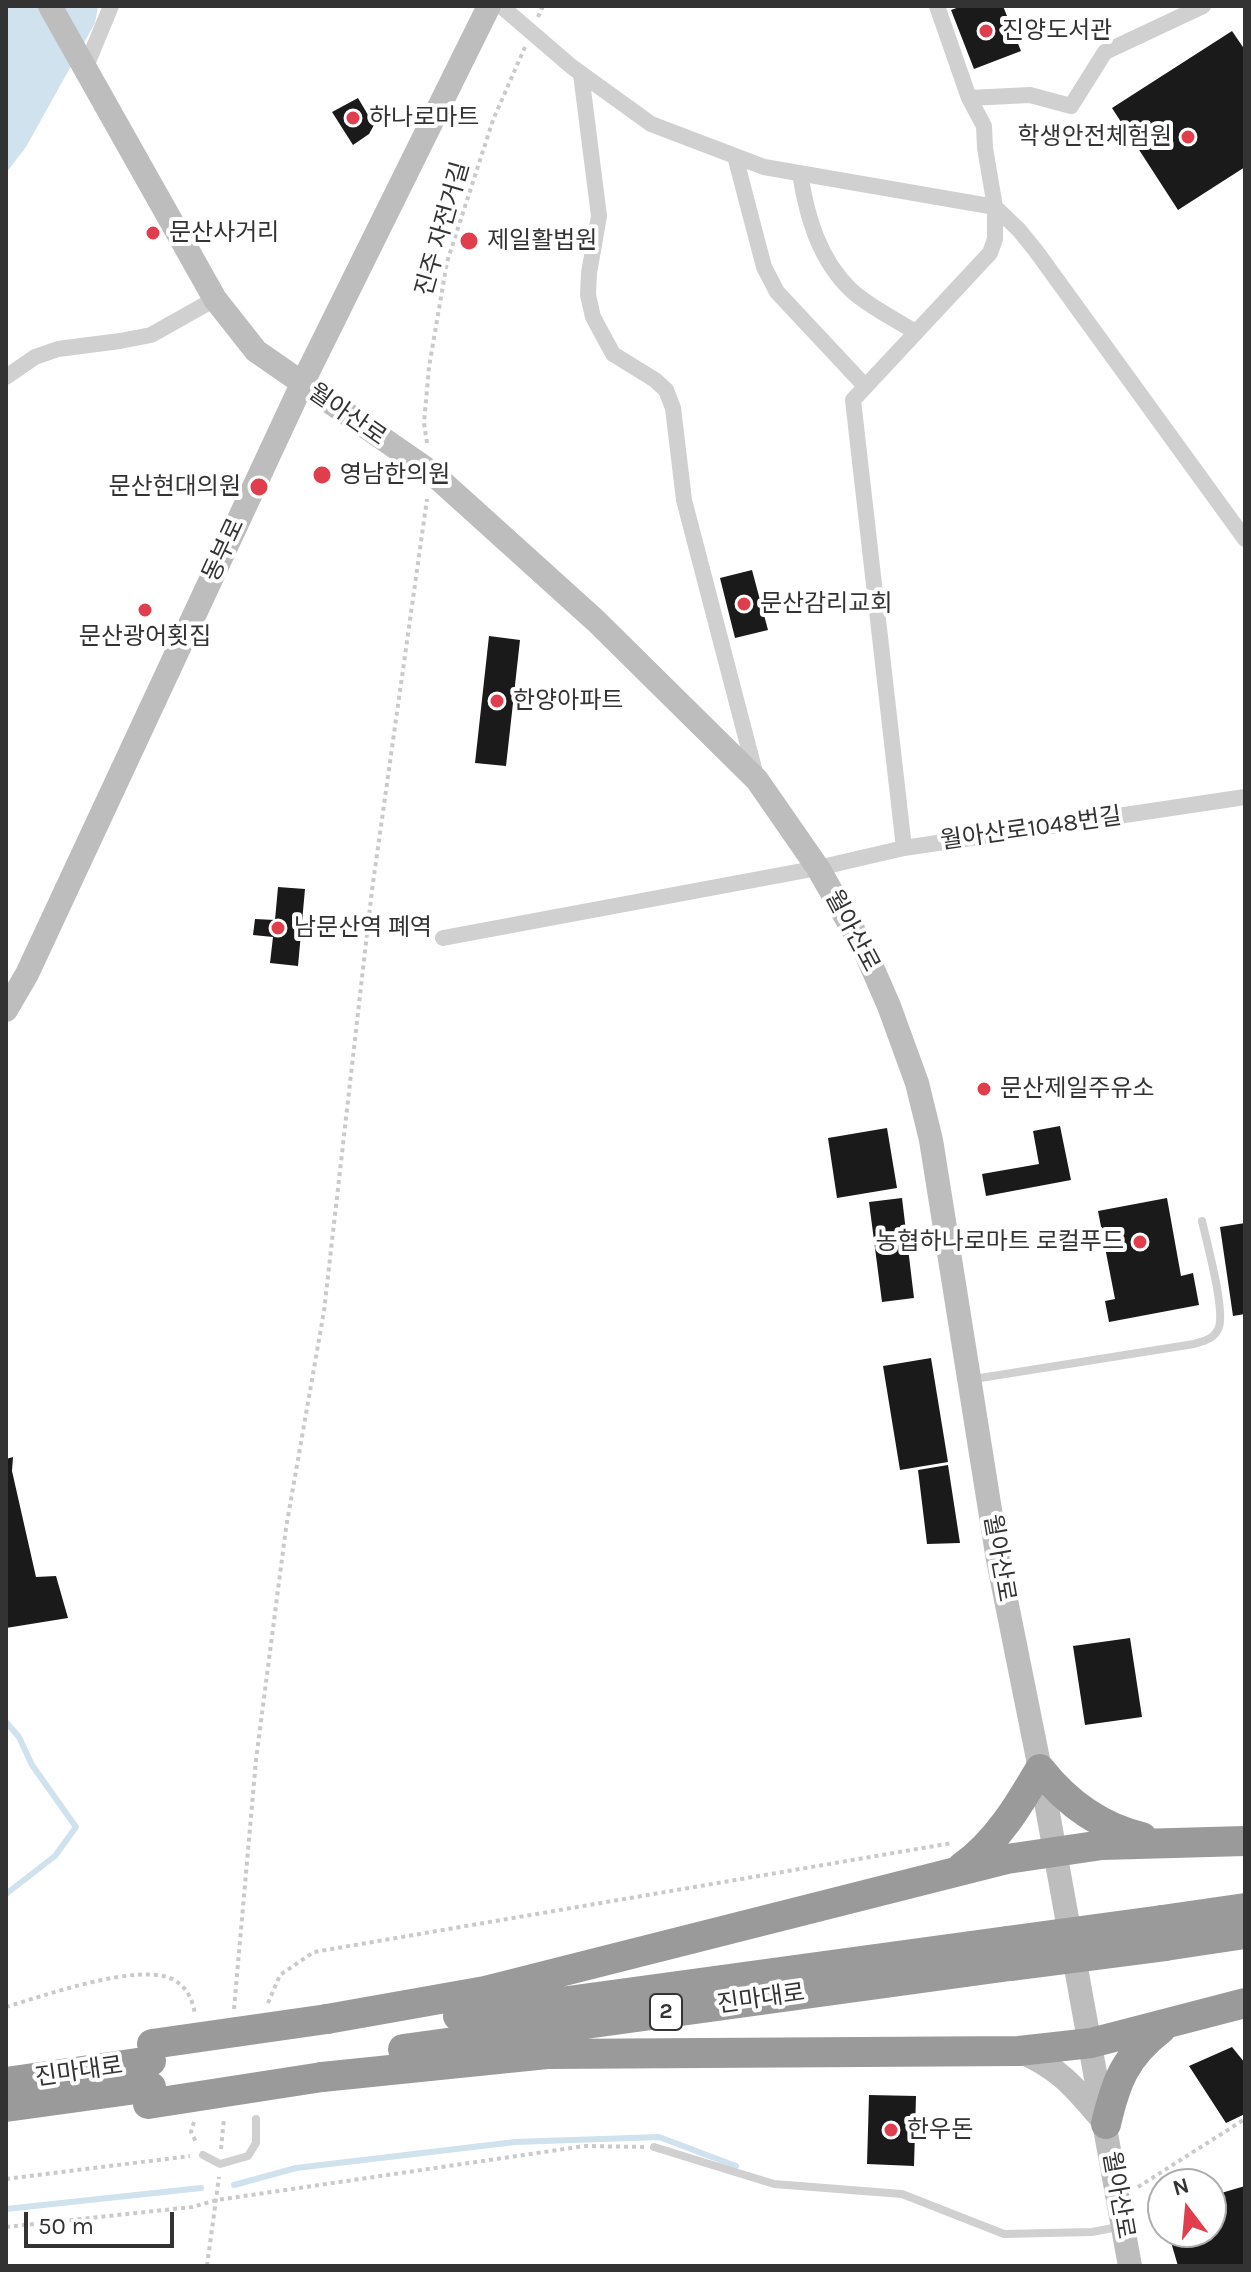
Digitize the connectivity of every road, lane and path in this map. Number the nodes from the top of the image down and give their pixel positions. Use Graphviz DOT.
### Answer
graph roads {
  1 [pos="50,6"];
  2 [pos="111,6"];
  3 [pos="489,6"];
  4 [pos="501,6"];
  5 [pos="543,6"];
  6 [pos="937,6"];
  7 [pos="1203,6"];
  8 [pos="531,32"];
  9 [pos="85,69"];
  10 [pos="581,74"];
  11 [pos="969,98"];
  12 [pos="735,156"];
  13 [pos="800,174"];
  14 [pos="995,207"];
  15 [pos="215,299"];
  16 [pos="915,332"];
  17 [pos="6,377"];
  18 [pos="302,384"];
  19 [pos="865,386"];
  20 [pos="431,472"];
  21 [pos="1245,539"];
  22 [pos="757,780"];
  23 [pos="1245,797"];
  24 [pos="904,848"];
  25 [pos="818,868"];
  26 [pos="443,938"];
  27 [pos="6,1010"];
  28 [pos="1202,1221"];
  29 [pos="969,1380"];
  30 [pos="1040,1769"];
  31 [pos="996,1835"];
  32 [pos="1245,1841"];
  33 [pos="1175,1843"];
  34 [pos="1054,1852"];
  35 [pos="956,1871"];
  36 [pos="1245,1908"];
  37 [pos="1163,1933"];
  38 [pos="1245,1934"];
  39 [pos="1245,2003"];
  40 [pos="264,2014"];
  41 [pos="233,2022"];
  42 [pos="1166,2025"];
  43 [pos="1091,2043"];
  44 [pos="324,2048"];
  45 [pos="1019,2051"];
  46 [pos="150,2074"];
  47 [pos="6,2082"];
  48 [pos="56,2087"];
  49 [pos="6,2107"];
  50 [pos="224,2116"];
  51 [pos="256,2119"];
  52 [pos="1245,2119"];
  53 [pos="1106,2124"];
  54 [pos="654,2147"];
  55 [pos="203,2155"];
  56 [pos="220,2164"];
  57 [pos="6,2179"];
  58 [pos="1119,2198"];
  59 [pos="217,2200"];
  60 [pos="1123,2226"];
  61 [pos="6,2227"];
  62 [pos="207,2266"];
  63 [pos="1130,2266"];
  1 -- 9 [label="main road, 월아산로"];
  2 -- 9 [label="street"];
  3 -- 18 [label="main road, 동부로"];
  4 -- 8 [label="street"];
  5 -- 8 [label="path, 진주 자전거길"];
  6 -- 11 [label="street"];
  7 -- 11 [label="street"];
  8 -- 10 [label="street"];
  8 -- 20 [label="path, 진주 자전거길"];
  9 -- 15 [label="main road, 월아산로"];
  10 -- 12 [label="street"];
  10 -- 22 [label="street"];
  11 -- 14 [label="street"];
  12 -- 13 [label="street"];
  12 -- 19 [label="street"];
  13 -- 14 [label="street"];
  13 -- 16 [label="street"];
  14 -- 16 [label="street"];
  14 -- 21 [label="street"];
  15 -- 17 [label="street"];
  15 -- 18 [label="main road, 월아산로"];
  16 -- 19 [label="street"];
  18 -- 20 [label="main road, 월아산로"];
  18 -- 27 [label="main road, 동부로"];
  19 -- 24 [label="street"];
  20 -- 22 [label="main road, 월아산로"];
  20 -- 41 [label="path, 진주 자전거길"];
  22 -- 25 [label="main road, 월아산로"];
  23 -- 24 [label="street, 월아산로1048번길"];
  24 -- 25 [label="street, 월아산로1048번길"];
  25 -- 26 [label="street, 월아산로"];
  25 -- 29 [label="main road, 월아산로"];
  28 -- 29 [label="lane"];
  29 -- 30 [label="main road, 월아산로"];
  30 -- 31 [label="highway"];
  30 -- 33 [label="highway"];
  30 -- 34 [label="main road, 월아산로"];
  31 -- 35 [label="highway"];
  31 -- 40 [label="path"];
  32 -- 33 [label="highway"];
  33 -- 34 [label="highway"];
  34 -- 35 [label="highway"];
  34 -- 43 [label="main road, 월아산로"];
  35 -- 44 [label="highway"];
  36 -- 37 [label="highway, 2"];
  37 -- 38 [label="highway, 2"];
  37 -- 44 [label="highway, 진마대로 / 2, bridge"];
  39 -- 42 [label="highway"];
  42 -- 43 [label="highway"];
  42 -- 53 [label="highway"];
  43 -- 45 [label="highway"];
  43 -- 53 [label="main road, 월아산로"];
  44 -- 45 [label="highway"];
  44 -- 46 [label="highway, 2"];
  44 -- 46 [label="highway, bridge"];
  45 -- 53 [label="main road"];
  46 -- 48 [label="highway, 진마대로 / 2"];
  46 -- 48 [label="highway"];
  47 -- 48 [label="highway, 진마대로 / 2"];
  48 -- 49 [label="highway, 진마대로 / 2"];
  50 -- 56 [label="path"];
  51 -- 56 [label="lane"];
  52 -- 58 [label="path"];
  53 -- 58 [label="main road, 월아산로"];
  54 -- 59 [label="path"];
  54 -- 60 [label="lane"];
  55 -- 56 [label="lane"];
  55 -- 57 [label="path"];
  56 -- 59 [label="path"];
  58 -- 60 [label="main road, 월아산로"];
  59 -- 61 [label="path"];
  59 -- 62 [label="path"];
  60 -- 63 [label="main road, 월아산로"];
}
